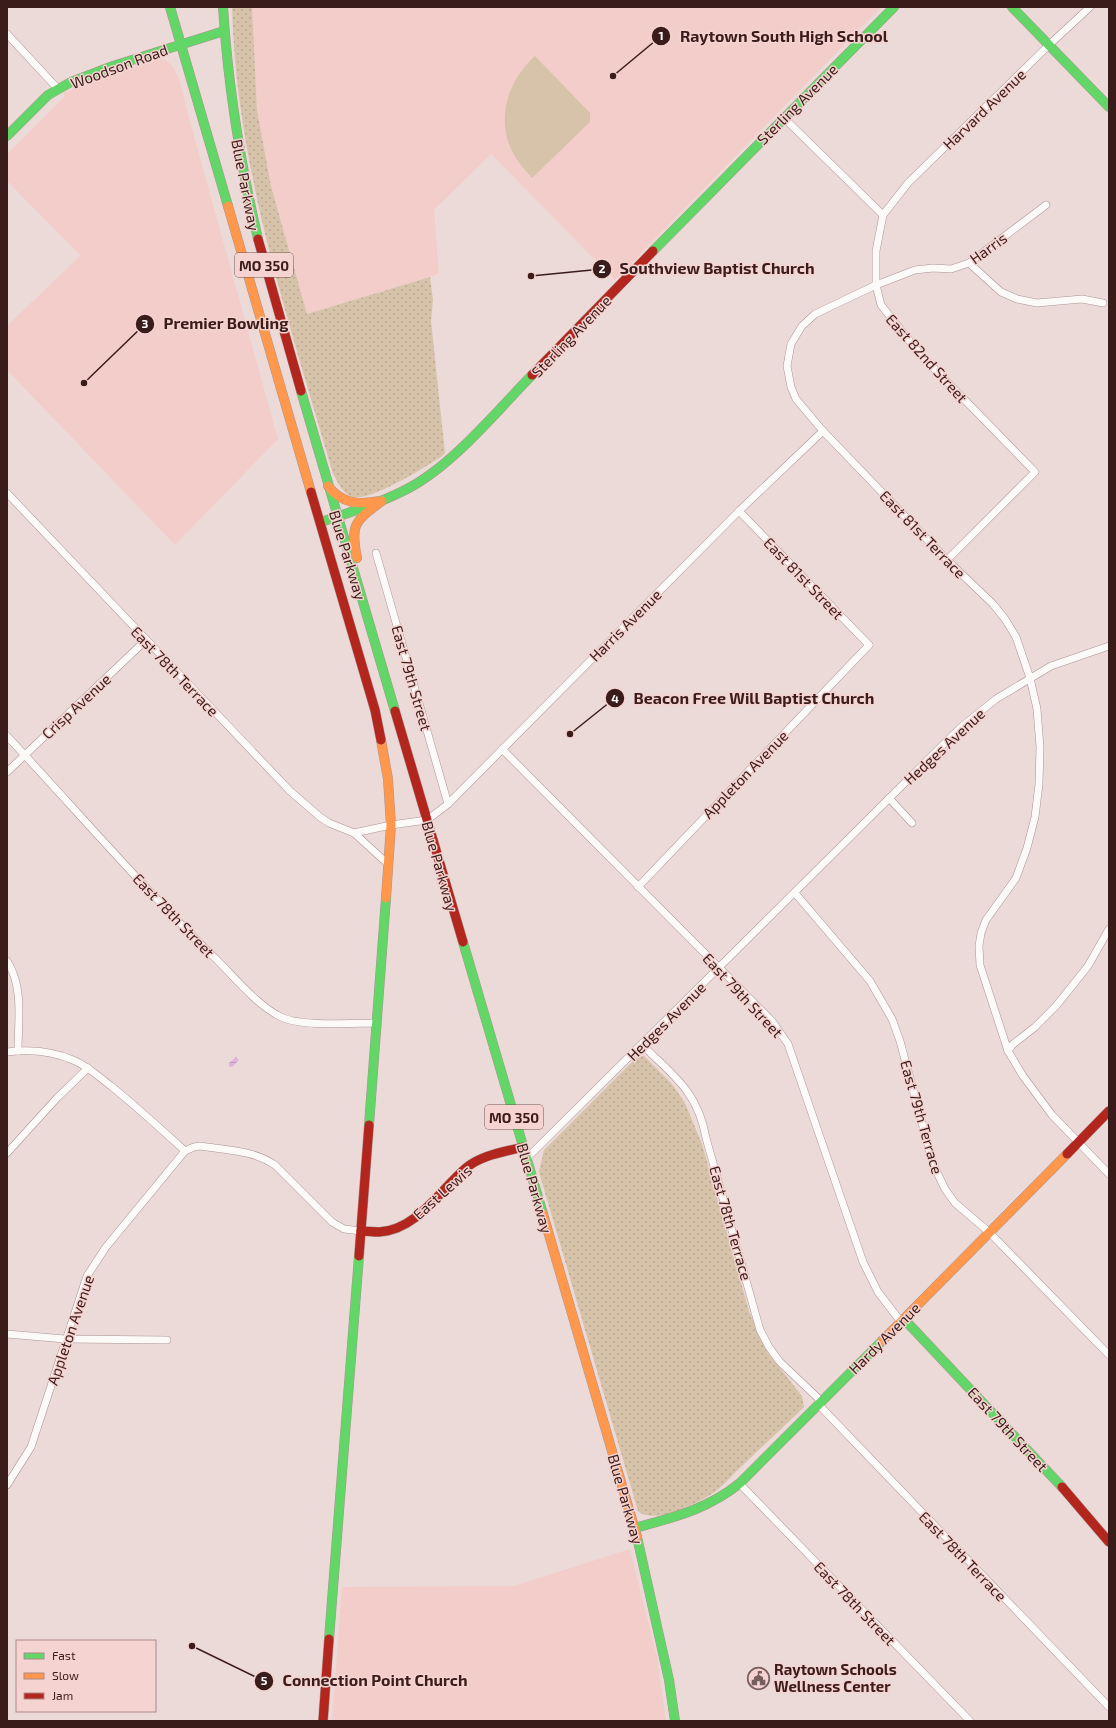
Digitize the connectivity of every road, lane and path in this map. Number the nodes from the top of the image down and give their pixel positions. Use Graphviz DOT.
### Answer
graph roads {
  1 [pos="170,7"];
  2 [pos="223,7"];
  3 [pos="894,7"];
  4 [pos="1012,7"];
  5 [pos="1090,7"];
  6 [pos="224,31"];
  7 [pos="7,34"];
  8 [pos="181,44"];
  9 [pos="1049,45"];
  10 [pos="58,89"];
  11 [pos="1109,107"];
  12 [pos="784,118"];
  13 [pos="7,136"];
  14 [pos="1046,205"];
  15 [pos="883,215"];
  16 [pos="969,263"];
  17 [pos="876,285"];
  18 [pos="1103,303"];
  19 [pos="798,401"];
  20 [pos="823,431"];
  21 [pos="327,484"];
  22 [pos="7,494"];
  23 [pos="382,501"];
  24 [pos="739,511"];
  25 [pos="337,516"];
  26 [pos="320,522"];
  27 [pos="376,553"];
  28 [pos="947,560"];
  29 [pos="363,603"];
  30 [pos="146,640"];
  31 [pos="872,645"];
  32 [pos="1109,646"];
  33 [pos="1030,678"];
  34 [pos="7,736"];
  35 [pos="502,749"];
  36 [pos="24,755"];
  37 [pos="7,772"];
  38 [pos="889,798"];
  39 [pos="448,804"];
  40 [pos="427,820"];
  41 [pos="912,823"];
  42 [pos="391,825"];
  43 [pos="354,833"];
  44 [pos="388,864"];
  45 [pos="638,887"];
  46 [pos="795,893"];
  47 [pos="1109,929"];
  48 [pos="7,961"];
  49 [pos="719,969"];
  50 [pos="376,1023"];
  51 [pos="642,1045"];
  52 [pos="18,1051"];
  53 [pos="1008,1051"];
  54 [pos="7,1052"];
  55 [pos="88,1068"];
  56 [pos="1109,1111"];
  57 [pos="1079,1142"];
  58 [pos="522,1147"];
  59 [pos="185,1151"];
  60 [pos="7,1153"];
  61 [pos="526,1159"];
  62 [pos="1109,1174"];
  63 [pos="361,1231"];
  64 [pos="989,1232"];
  65 [pos="903,1321"];
  66 [pos="7,1334"];
  67 [pos="65,1340"];
  68 [pos="167,1340"];
  69 [pos="1109,1355"];
  70 [pos="819,1403"];
  71 [pos="740,1484"];
  72 [pos="7,1485"];
  73 [pos="635,1528"];
  74 [pos="1109,1542"];
  75 [pos="1109,1707"];
  76 [pos="323,1721"];
  77 [pos="675,1721"];
  78 [pos="970,1721"];
  1 -- 8 [label="main road, Blue Parkway / MO 350"];
  2 -- 6 [label="main road, Blue Parkway / MO 350"];
  3 -- 12 [label="main road, Sterling Avenue"];
  4 -- 9 [label="main road"];
  5 -- 9 [label="street, Harvard Avenue"];
  6 -- 8 [label="main road, Woodson Road"];
  6 -- 21 [label="main road, Blue Parkway / MO 350"];
  7 -- 10 [label="street"];
  8 -- 10 [label="main road, Woodson Road"];
  8 -- 26 [label="main road, Blue Parkway / MO 350"];
  9 -- 11 [label="main road"];
  9 -- 15 [label="street, Harvard Avenue"];
  10 -- 13 [label="main road, Woodson Road"];
  12 -- 15 [label="street"];
  12 -- 23 [label="main road, Sterling Avenue"];
  14 -- 16 [label="street, Harris"];
  15 -- 17 [label="street, East 82nd Street"];
  16 -- 17 [label="street, Harris"];
  16 -- 18 [label="street"];
  17 -- 19 [label="street, Harris"];
  17 -- 28 [label="street, East 82nd Street"];
  19 -- 20 [label="street, East 81st Terrace"];
  20 -- 24 [label="street, Harris Avenue"];
  20 -- 28 [label="street, East 81st Terrace"];
  21 -- 23 [label="main road"];
  21 -- 25 [label="main road, Blue Parkway / MO 350"];
  22 -- 30 [label="street, East 78th Terrace"];
  23 -- 25 [label="main road, Sterling Avenue"];
  23 -- 29 [label="main road"];
  24 -- 31 [label="street, East 81st Street"];
  24 -- 35 [label="street, Harris Avenue"];
  25 -- 26 [label="main road, Sterling Avenue"];
  25 -- 29 [label="main road, Blue Parkway / MO 350"];
  26 -- 42 [label="main road, Blue Parkway / MO 350"];
  27 -- 39 [label="street, East 79th Street"];
  28 -- 33 [label="street, East 81st Terrace"];
  29 -- 40 [label="main road, Blue Parkway / MO 350"];
  30 -- 36 [label="street, Crisp Avenue"];
  30 -- 43 [label="street, East 78th Terrace"];
  31 -- 45 [label="street, Appleton Avenue"];
  32 -- 33 [label="street, Hedges Avenue"];
  33 -- 38 [label="street, Hedges Avenue"];
  33 -- 53 [label="street, East 81st Terrace"];
  34 -- 36 [label="street, East 78th Street"];
  35 -- 39 [label="street, Harris Avenue"];
  35 -- 45 [label="street, East 79th Street"];
  36 -- 37 [label="street, Crisp Avenue"];
  36 -- 50 [label="street, East 78th Street"];
  38 -- 41 [label="street"];
  38 -- 46 [label="street, Hedges Avenue"];
  39 -- 40 [label="street, Harris Avenue"];
  40 -- 42 [label="street"];
  40 -- 58 [label="main road, Blue Parkway / MO 350"];
  42 -- 43 [label="street"];
  42 -- 44 [label="main road, Blue Parkway / MO 350"];
  43 -- 44 [label="street, East 78th Terrace"];
  44 -- 50 [label="main road, Blue Parkway / MO 350"];
  45 -- 49 [label="street, East 79th Street"];
  46 -- 49 [label="street, Hedges Avenue"];
  46 -- 64 [label="street, East 79th Terrace"];
  47 -- 53 [label="street"];
  48 -- 52 [label="street"];
  49 -- 51 [label="street, Hedges Avenue"];
  49 -- 65 [label="street, East 79th Street"];
  50 -- 63 [label="main road, Blue Parkway / MO 350"];
  51 -- 61 [label="street, Hedges Avenue"];
  51 -- 70 [label="street, East 78th Terrace"];
  52 -- 54 [label="street"];
  52 -- 55 [label="street"];
  53 -- 57 [label="street, East 81st Terrace"];
  55 -- 59 [label="street"];
  55 -- 60 [label="street"];
  56 -- 57 [label="main road, Hardy Avenue"];
  57 -- 62 [label="street, East 81st Terrace"];
  57 -- 64 [label="main road, Hardy Avenue"];
  58 -- 61 [label="main road, Blue Parkway / MO 350"];
  58 -- 63 [label="main road, East Lewis"];
  59 -- 63 [label="street"];
  59 -- 67 [label="street, Appleton Avenue"];
  61 -- 73 [label="main road, Blue Parkway / MO 350"];
  63 -- 76 [label="main road, Blue Parkway / MO 350"];
  64 -- 65 [label="main road, Hardy Avenue"];
  64 -- 69 [label="street, East 79th Terrace"];
  65 -- 70 [label="main road, Hardy Avenue"];
  65 -- 74 [label="main road, East 79th Street"];
  66 -- 67 [label="street"];
  67 -- 68 [label="street"];
  67 -- 72 [label="street, Appleton Avenue"];
  70 -- 71 [label="main road, Hardy Avenue"];
  70 -- 75 [label="street, East 78th Terrace"];
  71 -- 73 [label="main road, Hardy Avenue"];
  71 -- 78 [label="street, East 78th Street"];
  73 -- 77 [label="main road, Blue Parkway / MO 350"];
}
